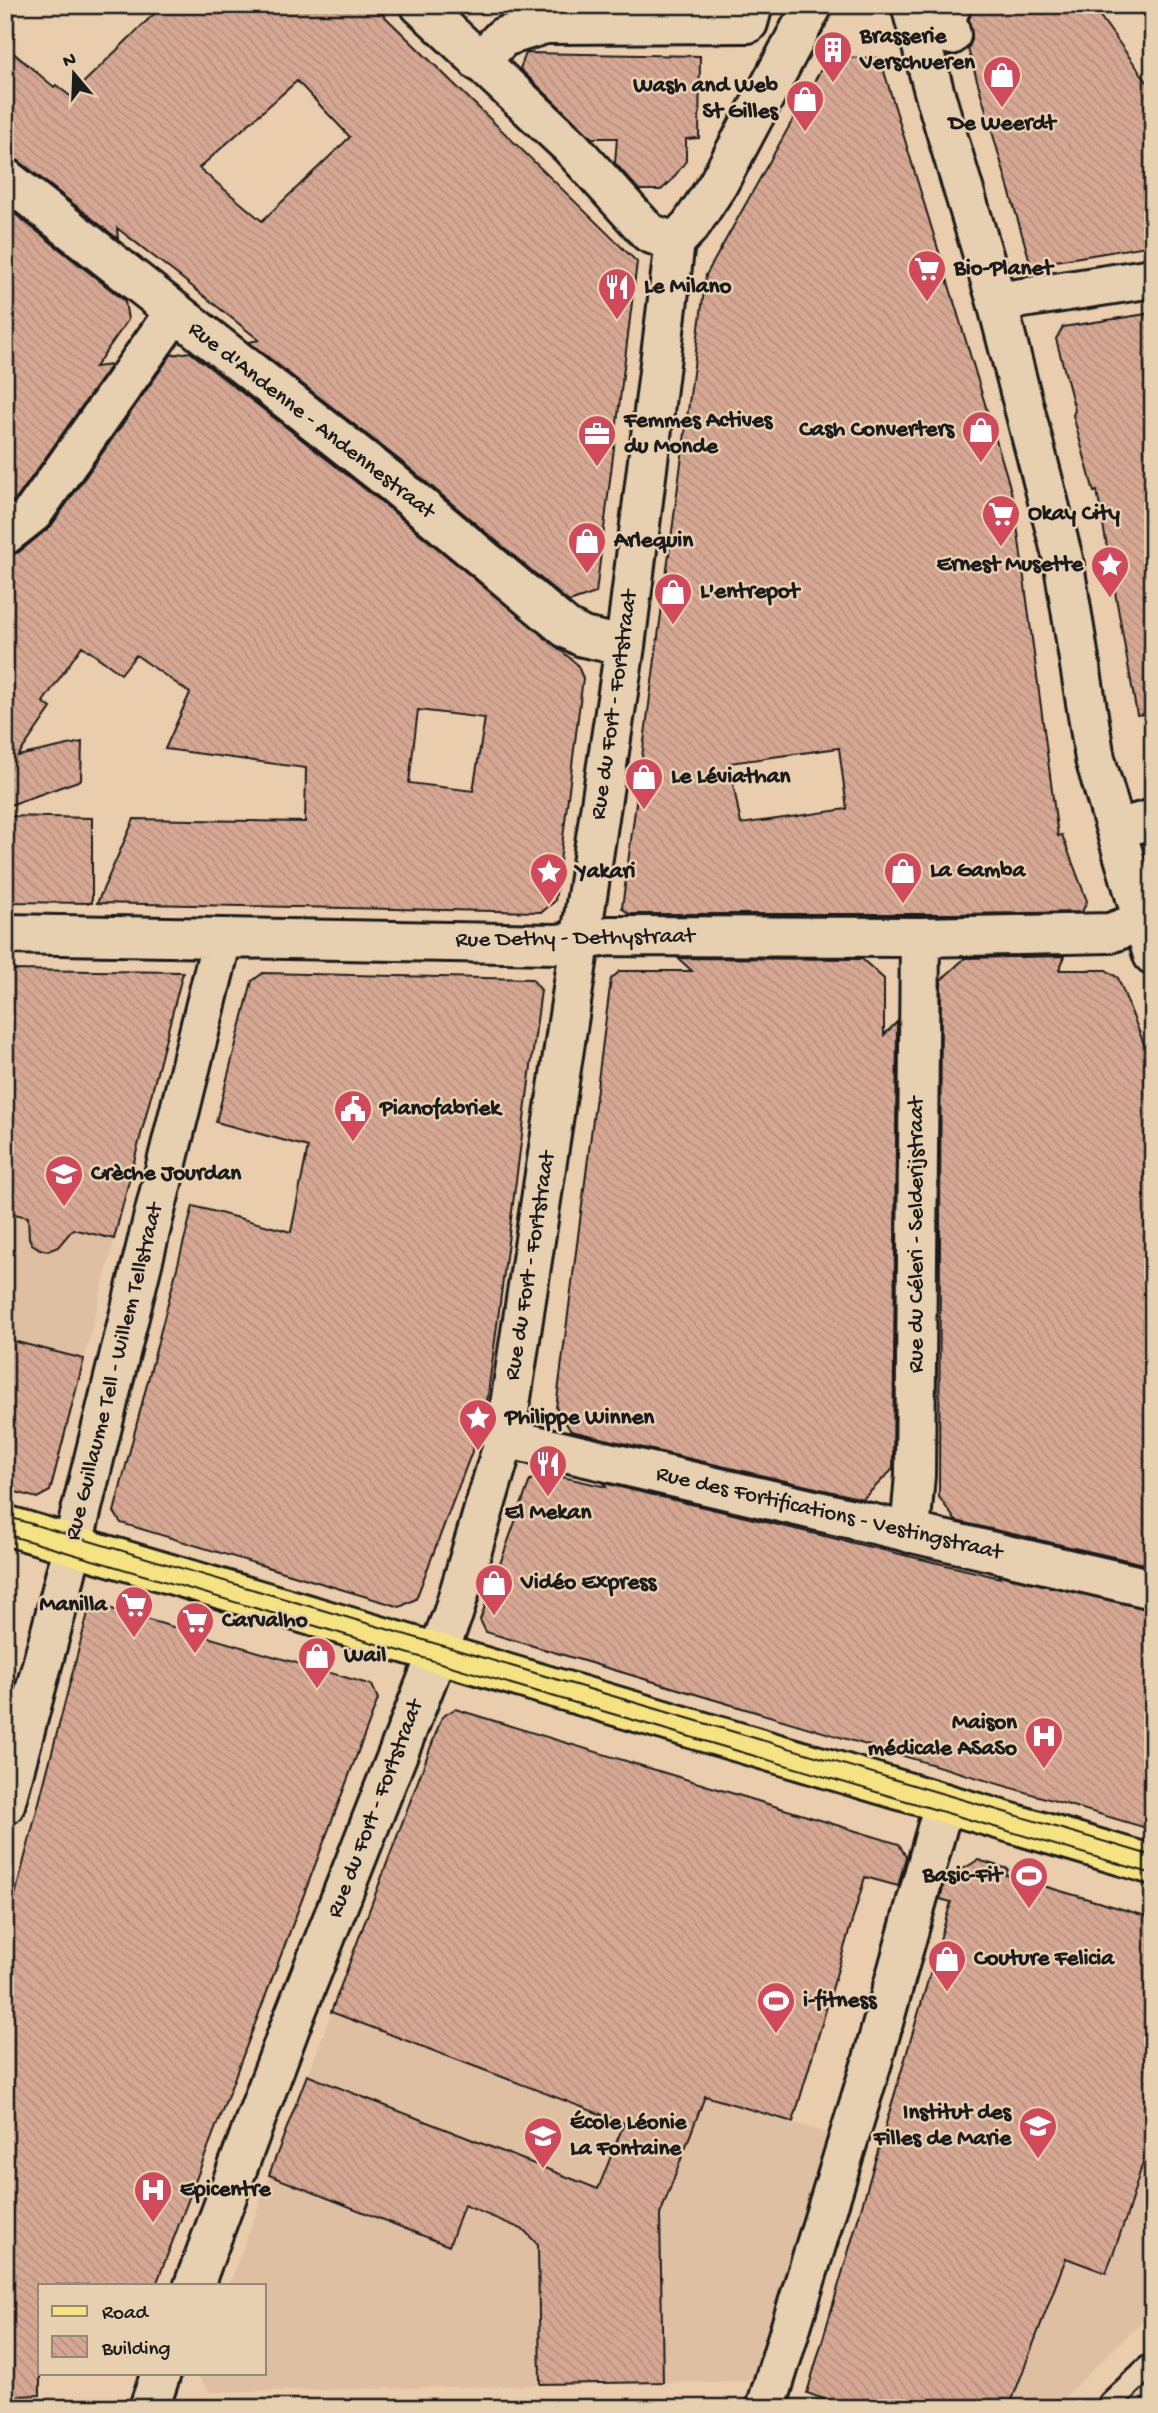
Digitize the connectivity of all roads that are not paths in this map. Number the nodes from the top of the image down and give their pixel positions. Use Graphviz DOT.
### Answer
graph roads {
  1 [pos="420,5"];
  2 [pos="813,5"];
  3 [pos="911,5"];
  4 [pos="751,14"];
  5 [pos="943,33"];
  6 [pos="480,62"];
  7 [pos="782,67"];
  8 [pos="5,178"];
  9 [pos="675,242"];
  10 [pos="1153,278"];
  11 [pos="997,302"];
  12 [pos="174,313"];
  13 [pos="5,535"];
  14 [pos="625,646"];
  15 [pos="1153,819"];
  16 [pos="1116,829"];
  17 [pos="5,934"];
  18 [pos="920,937"];
  19 [pos="1148,938"];
  20 [pos="222,939"];
  21 [pos="580,941"];
  22 [pos="505,1438"];
  23 [pos="5,1525"];
  24 [pos="909,1533"];
  25 [pos="72,1545"];
  26 [pos="1153,1589"];
  27 [pos="436,1653"];
  28 [pos="944,1803"];
  29 [pos="5,1805"];
  30 [pos="1153,1865"];
  31 [pos="194,2284"];
  32 [pos="161,2374"];
  33 [pos="1153,2374"];
  34 [pos="1153,2390"];
  35 [pos="149,2408"];
  36 [pos="766,2408"];
  37 [pos="1117,2408"];
  38 [pos="1135,2408"];
  1 -- 6 [label="street"];
  2 -- 7 [label="street"];
  3 -- 5 [label="street"];
  4 -- 6 [label="street"];
  4 -- 7 [label="street"];
  5 -- 11 [label="street"];
  6 -- 9 [label="street"];
  7 -- 9 [label="street"];
  8 -- 12 [label="street, Rue d'Andenne - Andennestraat"];
  9 -- 14 [label="street, Rue du Fort - Fortstraat"];
  10 -- 11 [label="street"];
  11 -- 16 [label="street"];
  12 -- 13 [label="street"];
  12 -- 14 [label="street, Rue d'Andenne - Andennestraat"];
  14 -- 21 [label="street, Rue du Fort - Fortstraat"];
  15 -- 16 [label="street"];
  16 -- 19 [label="street"];
  17 -- 20 [label="street, Rue Dethy - Dethystraat"];
  18 -- 19 [label="street, Rue Dethy - Dethystraat"];
  18 -- 21 [label="street, Rue Dethy - Dethystraat"];
  18 -- 24 [label="street, Rue du Céleri - Selderijstraat"];
  20 -- 21 [label="street, Rue Dethy - Dethystraat"];
  20 -- 25 [label="street, Rue Guillaume Tell - Willem Tellstraat"];
  21 -- 22 [label="street, Rue du Fort - Fortstraat"];
  22 -- 24 [label="street, Rue des Fortifications - Vestingstraat"];
  22 -- 27 [label="street, Rue du Fort - Fortstraat"];
  23 -- 25 [label="main road"];
  24 -- 26 [label="street, Rue des Fortifications - Vestingstraat"];
  25 -- 27 [label="main road"];
  25 -- 29 [label="street, Rue Guillaume Tell - Willem Tellstraat"];
  27 -- 28 [label="main road"];
  27 -- 31 [label="street, Rue du Fort - Fortstraat"];
  28 -- 30 [label="main road"];
  28 -- 36 [label="street"];
  32 -- 35 [label="street"];
  33 -- 37 [label="street"];
  34 -- 38 [label="street"];
}
